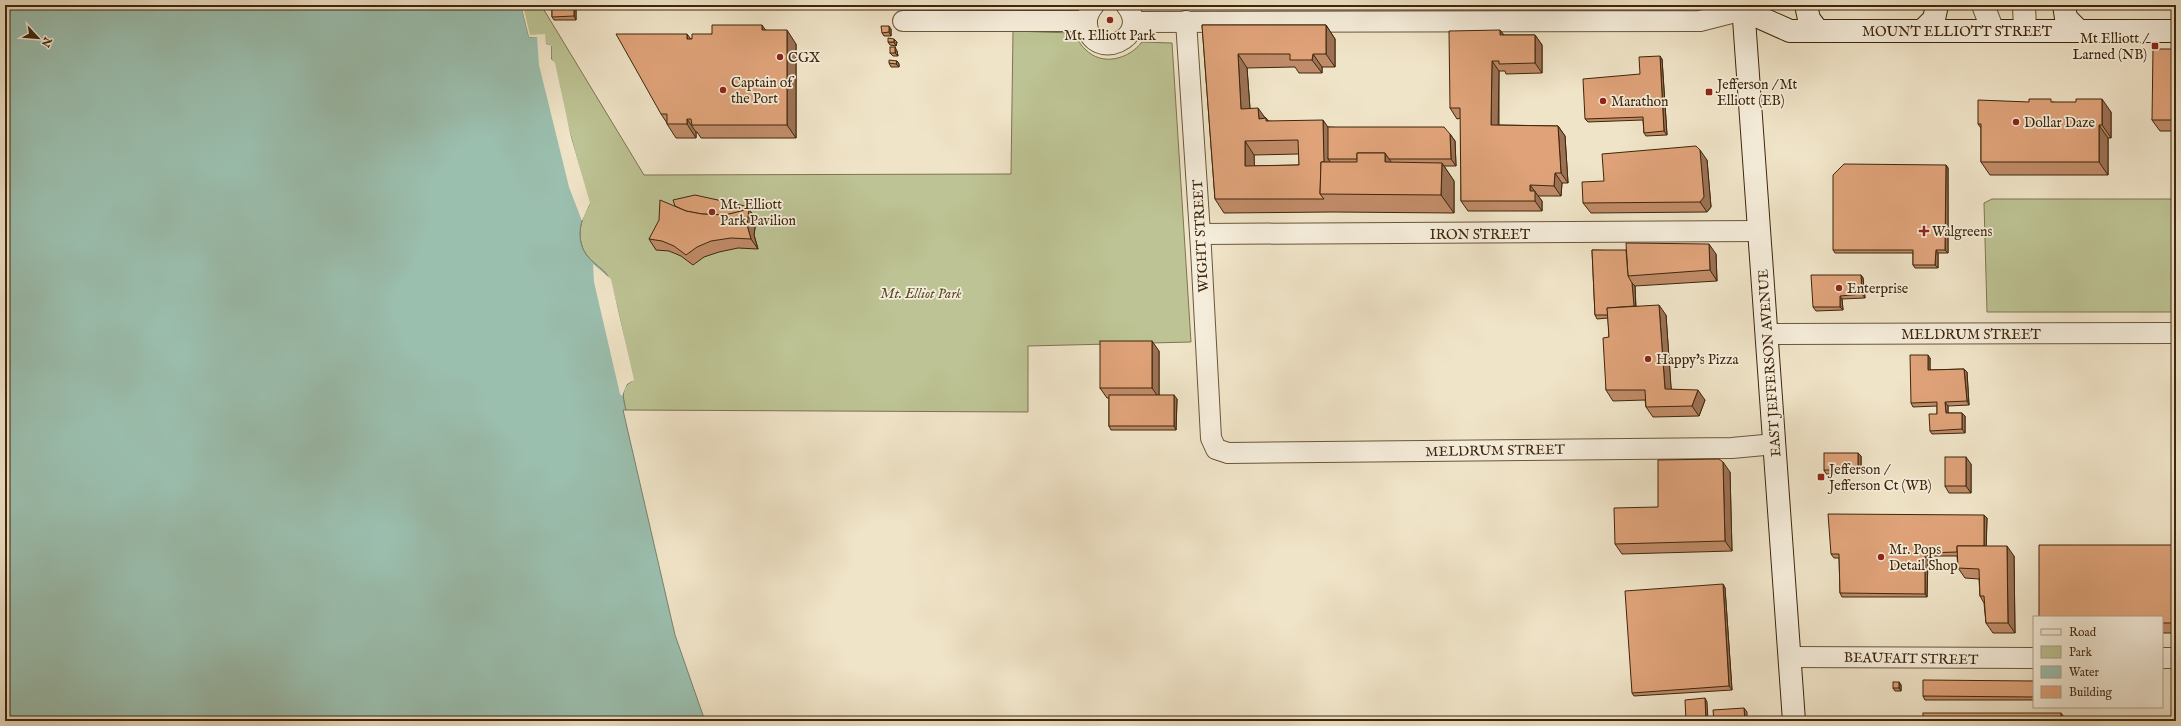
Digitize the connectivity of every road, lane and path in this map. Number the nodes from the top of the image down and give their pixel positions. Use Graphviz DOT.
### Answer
graph roads {
  1 [pos="1806,5"];
  2 [pos="1937,5"];
  3 [pos="1983,5"];
  4 [pos="2024,5"];
  5 [pos="2064,5"];
  6 [pos="1746,7"];
  7 [pos="1090,13"];
  8 [pos="1129,13"];
  9 [pos="903,21"];
  10 [pos="1186,21"];
  11 [pos="1818,31"];
  12 [pos="1922,31"];
  13 [pos="1993,31"];
  14 [pos="2025,31"];
  15 [pos="2079,31"];
  16 [pos="2176,31"];
  17 [pos="1759,231"];
  18 [pos="1200,234"];
  19 [pos="2176,333"];
  20 [pos="1767,334"];
  21 [pos="1774,444"];
  22 [pos="1216,449"];
  23 [pos="1789,657"];
  24 [pos="2033,658"];
  25 [pos="2163,658"];
  26 [pos="2176,658"];
  27 [pos="1794,721"];
  1 -- 11 [label="main road"];
  2 -- 12 [label="main road"];
  3 -- 13 [label="main road"];
  4 -- 14 [label="main road"];
  5 -- 15 [label="main road"];
  6 -- 10 [label="street"];
  6 -- 11 [label="main road, MOUNT ELLIOTT STREET"];
  6 -- 17 [label="main road, EAST JEFFERSON AVENUE"];
  7 -- 8 [label="street"];
  7 -- 9 [label="street"];
  8 -- 10 [label="street"];
  10 -- 18 [label="street, WIGHT STREET"];
  11 -- 12 [label="main road, MOUNT ELLIOTT STREET"];
  12 -- 13 [label="main road, MOUNT ELLIOTT STREET"];
  13 -- 14 [label="main road, MOUNT ELLIOTT STREET"];
  14 -- 15 [label="main road, MOUNT ELLIOTT STREET"];
  15 -- 16 [label="main road, MOUNT ELLIOTT STREET"];
  17 -- 18 [label="street, IRON STREET"];
  17 -- 20 [label="main road, EAST JEFFERSON AVENUE"];
  18 -- 22 [label="street, WIGHT STREET"];
  19 -- 20 [label="street, MELDRUM STREET"];
  20 -- 21 [label="main road, EAST JEFFERSON AVENUE"];
  21 -- 22 [label="street, MELDRUM STREET"];
  21 -- 23 [label="main road, EAST JEFFERSON AVENUE"];
  23 -- 24 [label="street, BEAUFAIT STREET"];
  23 -- 27 [label="main road, EAST JEFFERSON AVENUE"];
  25 -- 26 [label="street"];
}
